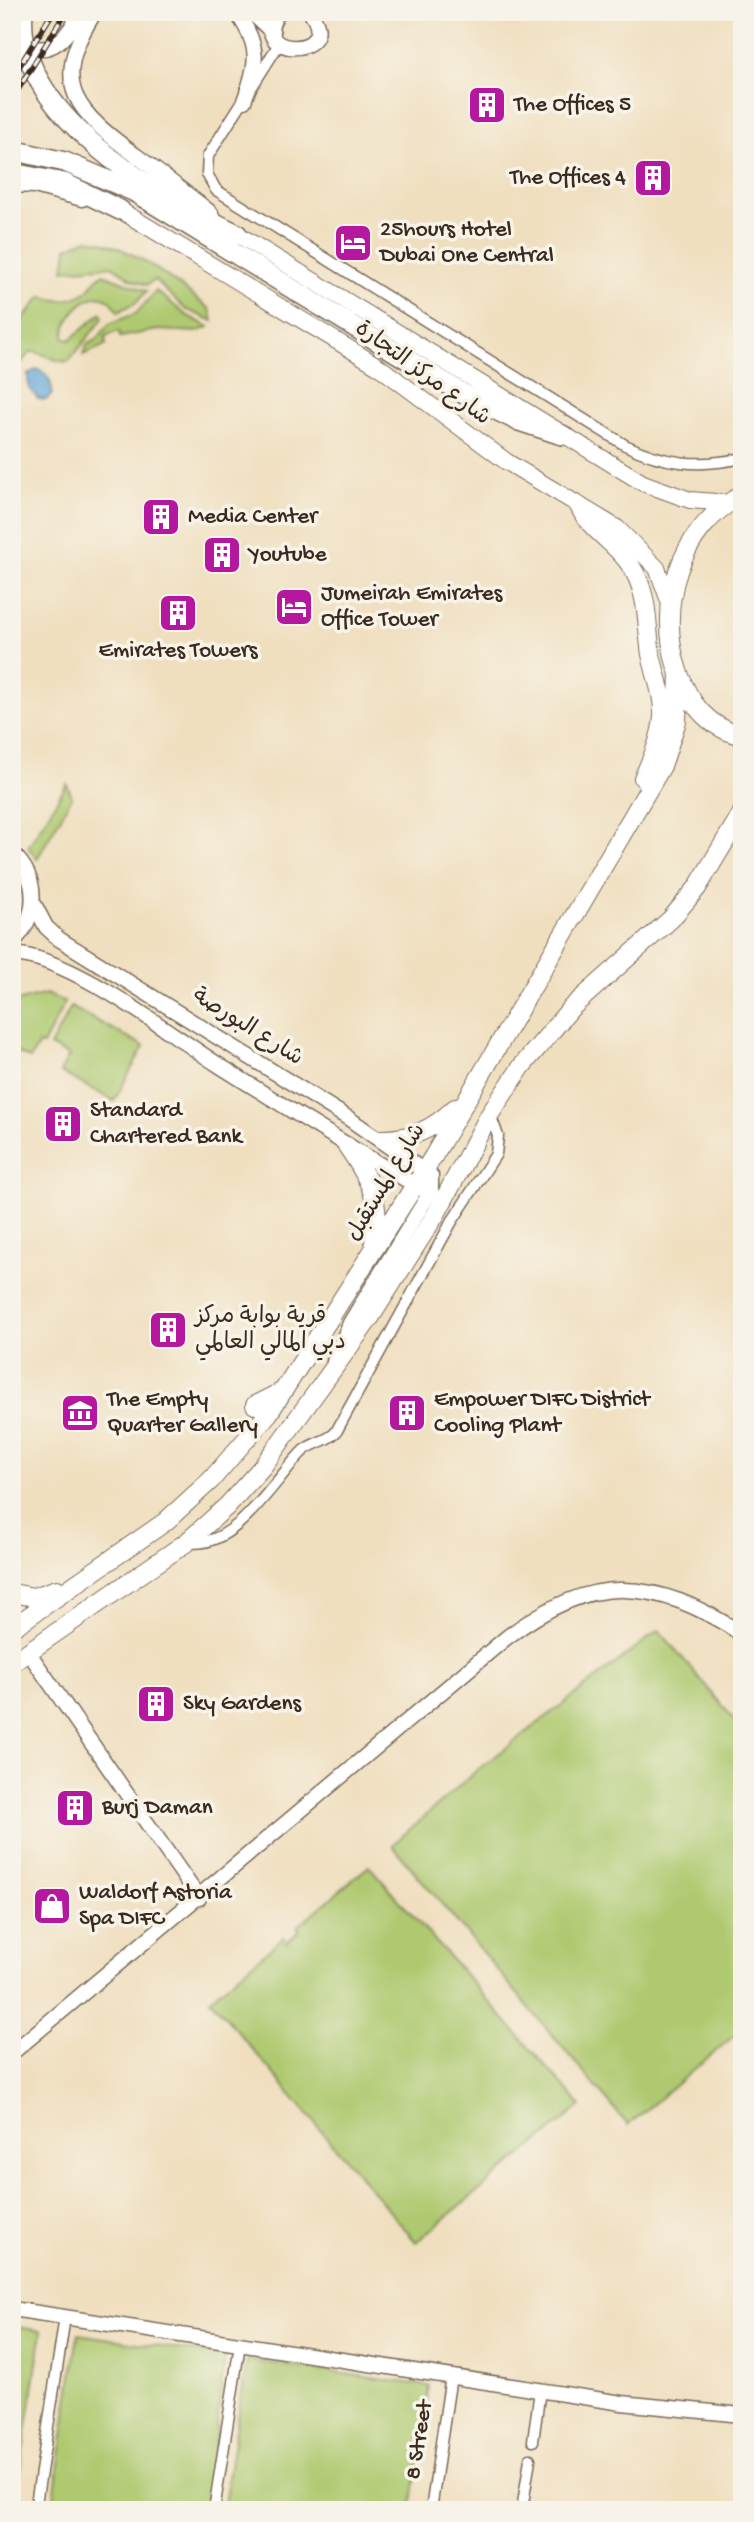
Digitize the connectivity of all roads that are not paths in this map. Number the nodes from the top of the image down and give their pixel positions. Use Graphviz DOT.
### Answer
graph roads {
  1 [pos="23,12"];
  2 [pos="81,12"];
  3 [pos="94,12"];
  4 [pos="236,12"];
  5 [pos="251,12"];
  6 [pos="279,12"];
  7 [pos="314,15"];
  8 [pos="276,38"];
  9 [pos="24,44"];
  10 [pos="244,101"];
  11 [pos="12,150"];
  12 [pos="12,173"];
  13 [pos="12,185"];
  14 [pos="120,210"];
  15 [pos="237,234"];
  16 [pos="562,435"];
  17 [pos="742,458"];
  18 [pos="735,499"];
  19 [pos="579,506"];
  20 [pos="669,601"];
  21 [pos="679,674"];
  22 [pos="742,736"];
  23 [pos="742,813"];
  24 [pos="630,822"];
  25 [pos="12,853"];
  26 [pos="34,904"];
  27 [pos="12,943"];
  28 [pos="12,954"];
  29 [pos="465,1099"];
  30 [pos="490,1114"];
  31 [pos="380,1139"];
  32 [pos="347,1146"];
  33 [pos="424,1182"];
  34 [pos="450,1190"];
  35 [pos="370,1256"];
  36 [pos="333,1366"];
  37 [pos="286,1389"];
  38 [pos="255,1405"];
  39 [pos="187,1542"];
  40 [pos="71,1588"];
  41 [pos="12,1593"];
  42 [pos="15,1627"];
  43 [pos="742,1633"];
  44 [pos="12,1645"];
  45 [pos="29,1653"];
  46 [pos="12,1663"];
  47 [pos="199,1898"];
  48 [pos="12,2053"];
  49 [pos="12,2309"];
  50 [pos="65,2317"];
  51 [pos="240,2344"];
  52 [pos="452,2376"];
  53 [pos="540,2390"];
  54 [pos="742,2415"];
  55 [pos="533,2441"];
  56 [pos="530,2459"];
  57 [pos="35,2510"];
  58 [pos="214,2510"];
  59 [pos="431,2510"];
  60 [pos="522,2510"];
  1 -- 9 [label="highway"];
  2 -- 9 [label="street"];
  3 -- 15 [label="street"];
  4 -- 10 [label="street"];
  5 -- 8 [label="street"];
  6 -- 8 [label="street"];
  7 -- 8 [label="street"];
  8 -- 10 [label="street"];
  9 -- 15 [label="highway"];
  10 -- 17 [label="street"];
  11 -- 16 [label="highway"];
  12 -- 14 [label="highway"];
  13 -- 14 [label="street"];
  14 -- 19 [label="main road, شارع مركز التجارة"];
  15 -- 16 [label="main road, شارع مركز التجارة"];
  16 -- 18 [label="main road, شارع مركز التجارة"];
  18 -- 20 [label="main road"];
  19 -- 20 [label="main road, شارع مركز التجارة"];
  19 -- 24 [label="main road"];
  20 -- 21 [label="main road"];
  21 -- 22 [label="main road"];
  21 -- 24 [label="main road, شارع المستقبل"];
  23 -- 30 [label="main road"];
  24 -- 29 [label="main road, شارع المستقبل"];
  25 -- 26 [label="street, شارع البورصة"];
  26 -- 27 [label="street"];
  26 -- 31 [label="street, شارع البورصة"];
  28 -- 32 [label="street, شارع البورصة"];
  29 -- 31 [label="main road"];
  29 -- 33 [label="main road, شارع المستقبل"];
  30 -- 34 [label="main road"];
  30 -- 39 [label="street"];
  31 -- 33 [label="street, شارع البورصة"];
  32 -- 33 [label="street, شارع البورصة"];
  32 -- 35 [label="main road"];
  33 -- 34 [label="street"];
  33 -- 35 [label="main road, شارع المستقبل"];
  33 -- 36 [label="street"];
  34 -- 36 [label="main road"];
  35 -- 37 [label="main road, شارع المستقبل"];
  36 -- 39 [label="main road"];
  37 -- 38 [label="main road"];
  37 -- 40 [label="main road, شارع المستقبل"];
  39 -- 45 [label="main road"];
  40 -- 41 [label="main road"];
  40 -- 42 [label="main road, شارع المستقبل"];
  42 -- 44 [label="main road"];
  43 -- 47 [label="street"];
  45 -- 46 [label="main road"];
  45 -- 47 [label="street"];
  47 -- 48 [label="street"];
  49 -- 50 [label="street"];
  50 -- 51 [label="street"];
  50 -- 57 [label="street"];
  51 -- 52 [label="street"];
  51 -- 58 [label="street"];
  52 -- 53 [label="street"];
  52 -- 59 [label="street, 8 Street"];
  53 -- 54 [label="street"];
  53 -- 55 [label="street"];
  56 -- 60 [label="street"];
}
